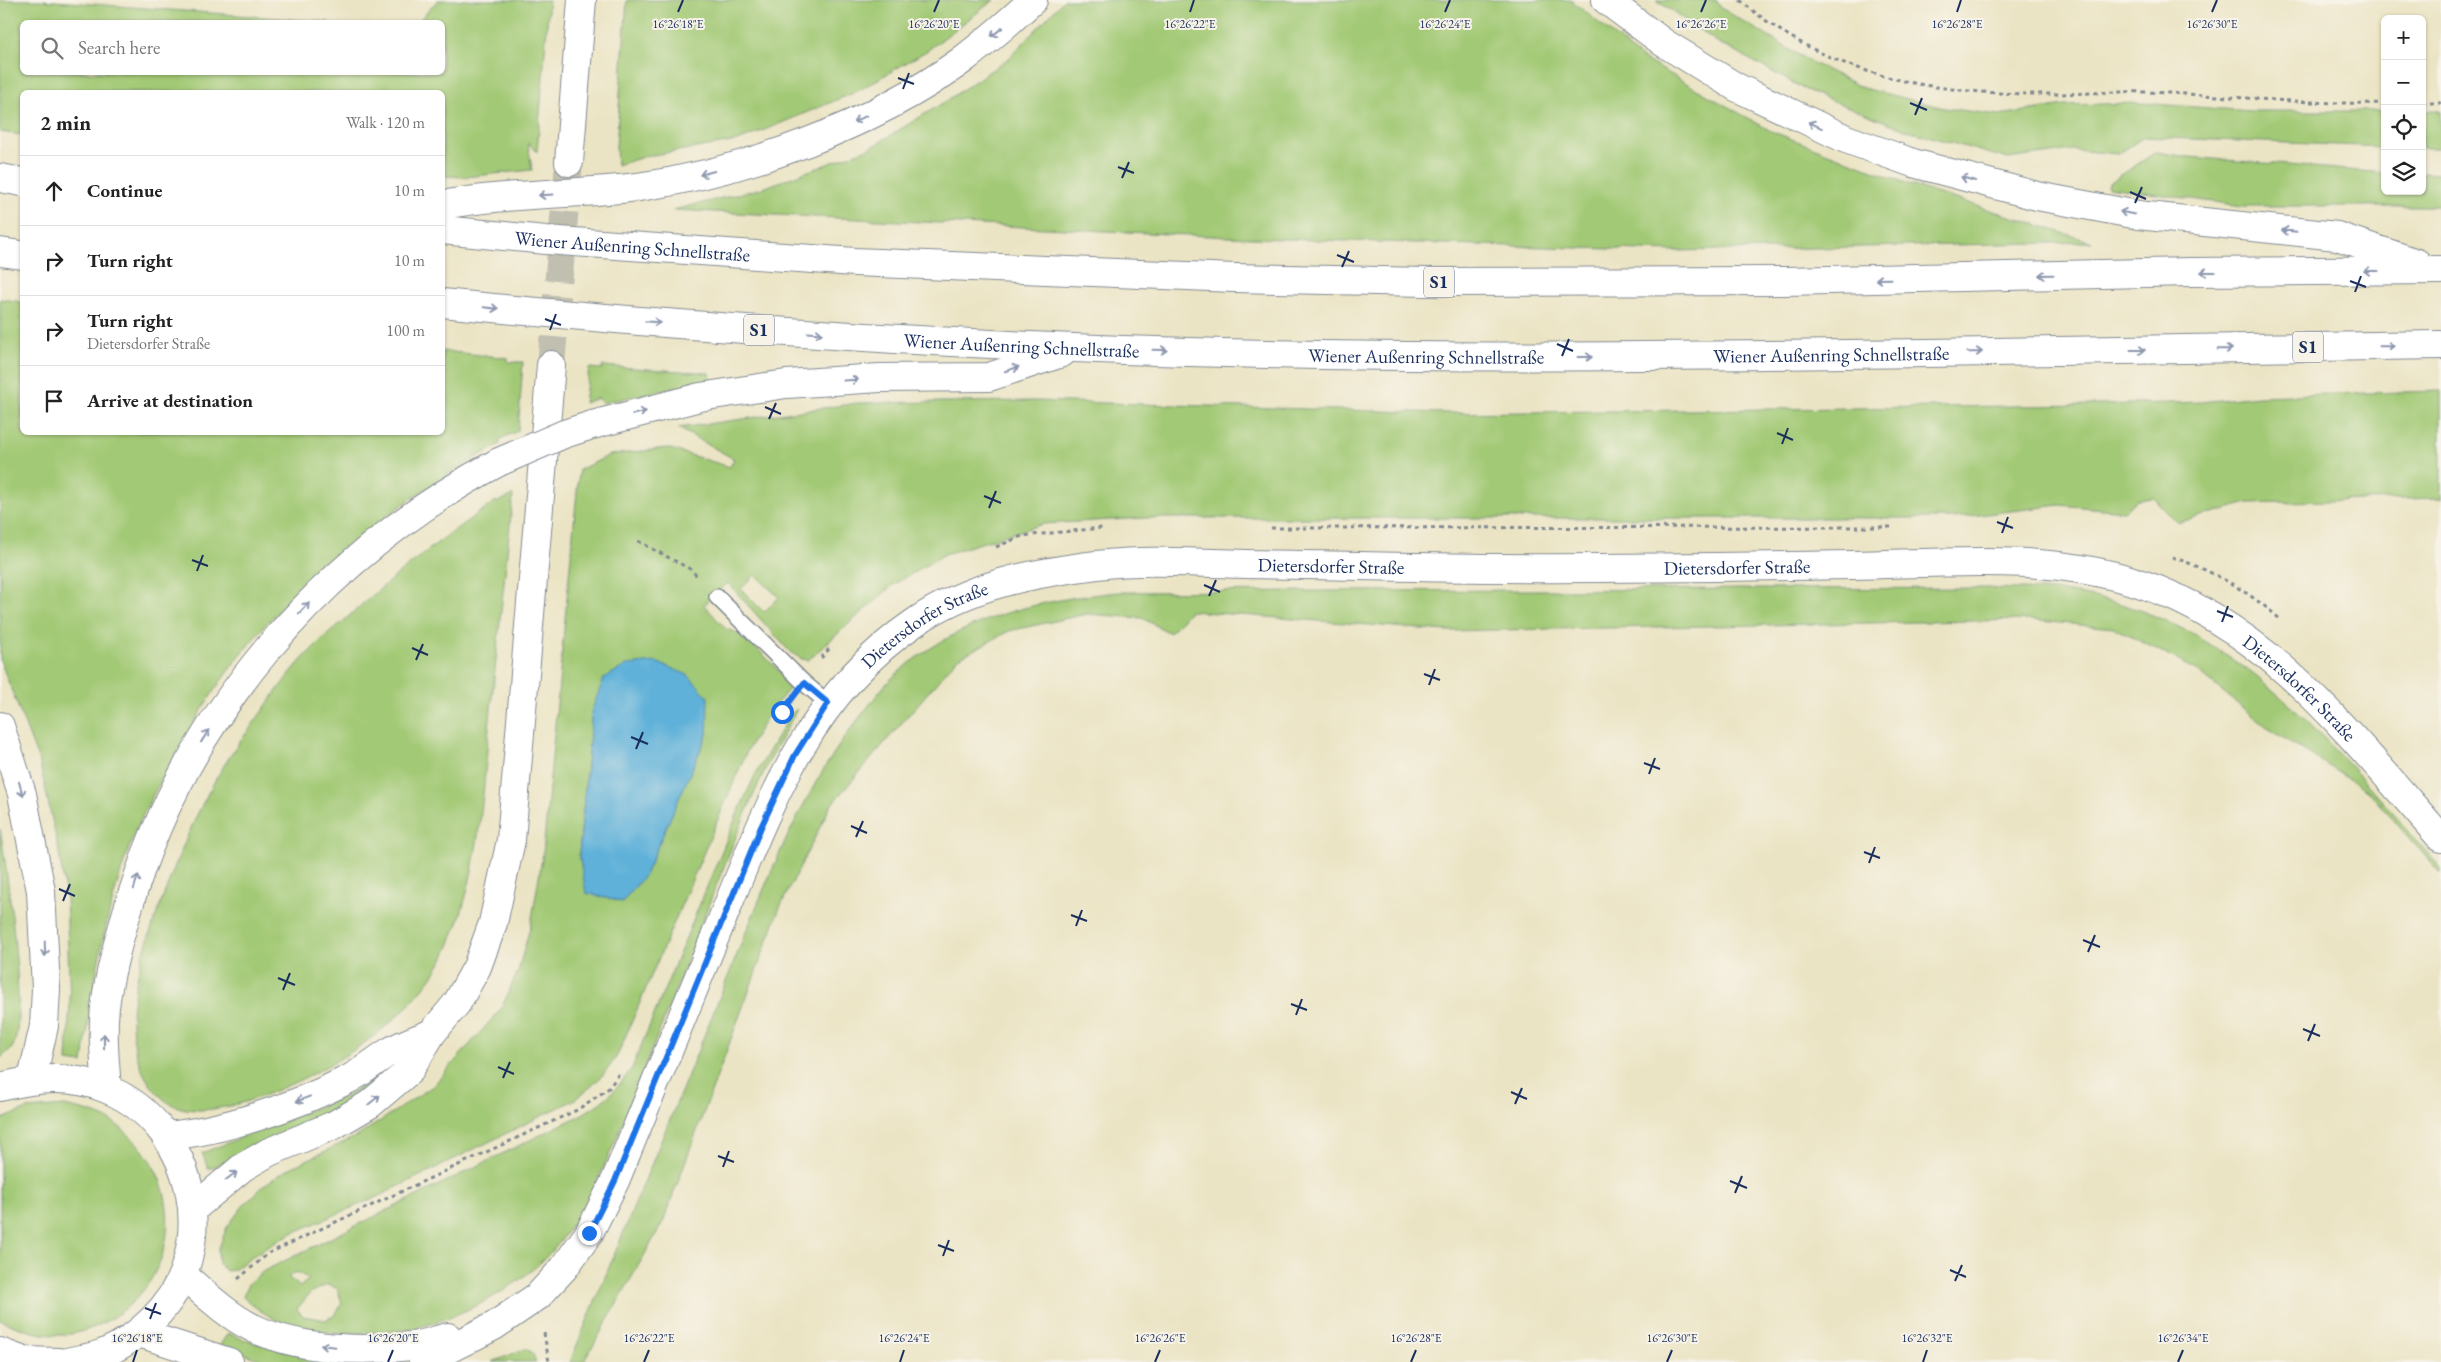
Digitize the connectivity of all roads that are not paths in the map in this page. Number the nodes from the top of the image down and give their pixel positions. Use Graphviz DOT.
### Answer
graph roads {
  1 [pos="582,0"];
  2 [pos="1033,0"];
  3 [pos="1606,0"];
  4 [pos="569,162"];
  5 [pos="0,178"];
  6 [pos="20,182"];
  7 [pos="445,204"];
  8 [pos="445,230"];
  9 [pos="0,252"];
  10 [pos="20,255"];
  11 [pos="2439,270"];
  12 [pos="445,303"];
  13 [pos="2441,345"];
  14 [pos="1076,348"];
  15 [pos="551,365"];
  16 [pos="717,597"];
  17 [pos="828,703"];
  18 [pos="0,726"];
  19 [pos="2441,838"];
  20 [pos="432,1033"];
  21 [pos="32,1079"];
  22 [pos="0,1087"];
  23 [pos="107,1089"];
  24 [pos="166,1136"];
  25 [pos="194,1208"];
  26 [pos="183,1275"];
  27 [pos="494,1326"];
  28 [pos="139,1333"];
  29 [pos="0,1352"];
  30 [pos="58,1362"];
  31 [pos="67,1362"];
  32 [pos="229,1362"];
  33 [pos="423,1362"];
  1 -- 4 [label="main road"];
  2 -- 7 [label="main road, one-way"];
  11 -- 3 [label="main road, one-way"];
  5 -- 6 [label="main road"];
  11 -- 8 [label="main road, Wiener Außenring Schnellstraße / S1, one-way"];
  9 -- 10 [label="main road"];
  12 -- 14 [label="main road, Wiener Außenring Schnellstraße / S1, one-way"];
  14 -- 13 [label="main road, Wiener Außenring Schnellstraße / S1, one-way"];
  23 -- 14 [label="main road, one-way, bridge"];
  15 -- 20 [label="main road"];
  16 -- 17 [label="lane"];
  17 -- 19 [label="main road, Dietersdorfer Straße"];
  17 -- 27 [label="main road, Dietersdorfer Straße"];
  18 -- 21 [label="main road, one-way"];
  20 -- 24 [label="main road, one-way"];
  25 -- 20 [label="main road, one-way"];
  21 -- 22 [label="main road"];
  21 -- 23 [label="main road"];
  23 -- 24 [label="main road"];
  24 -- 25 [label="main road"];
  25 -- 26 [label="main road"];
  27 -- 26 [label="main road, one-way"];
  26 -- 28 [label="main road"];
  27 -- 33 [label="main road"];
  28 -- 31 [label="main road"];
  28 -- 32 [label="main road"];
  29 -- 30 [label="main road"];
}
